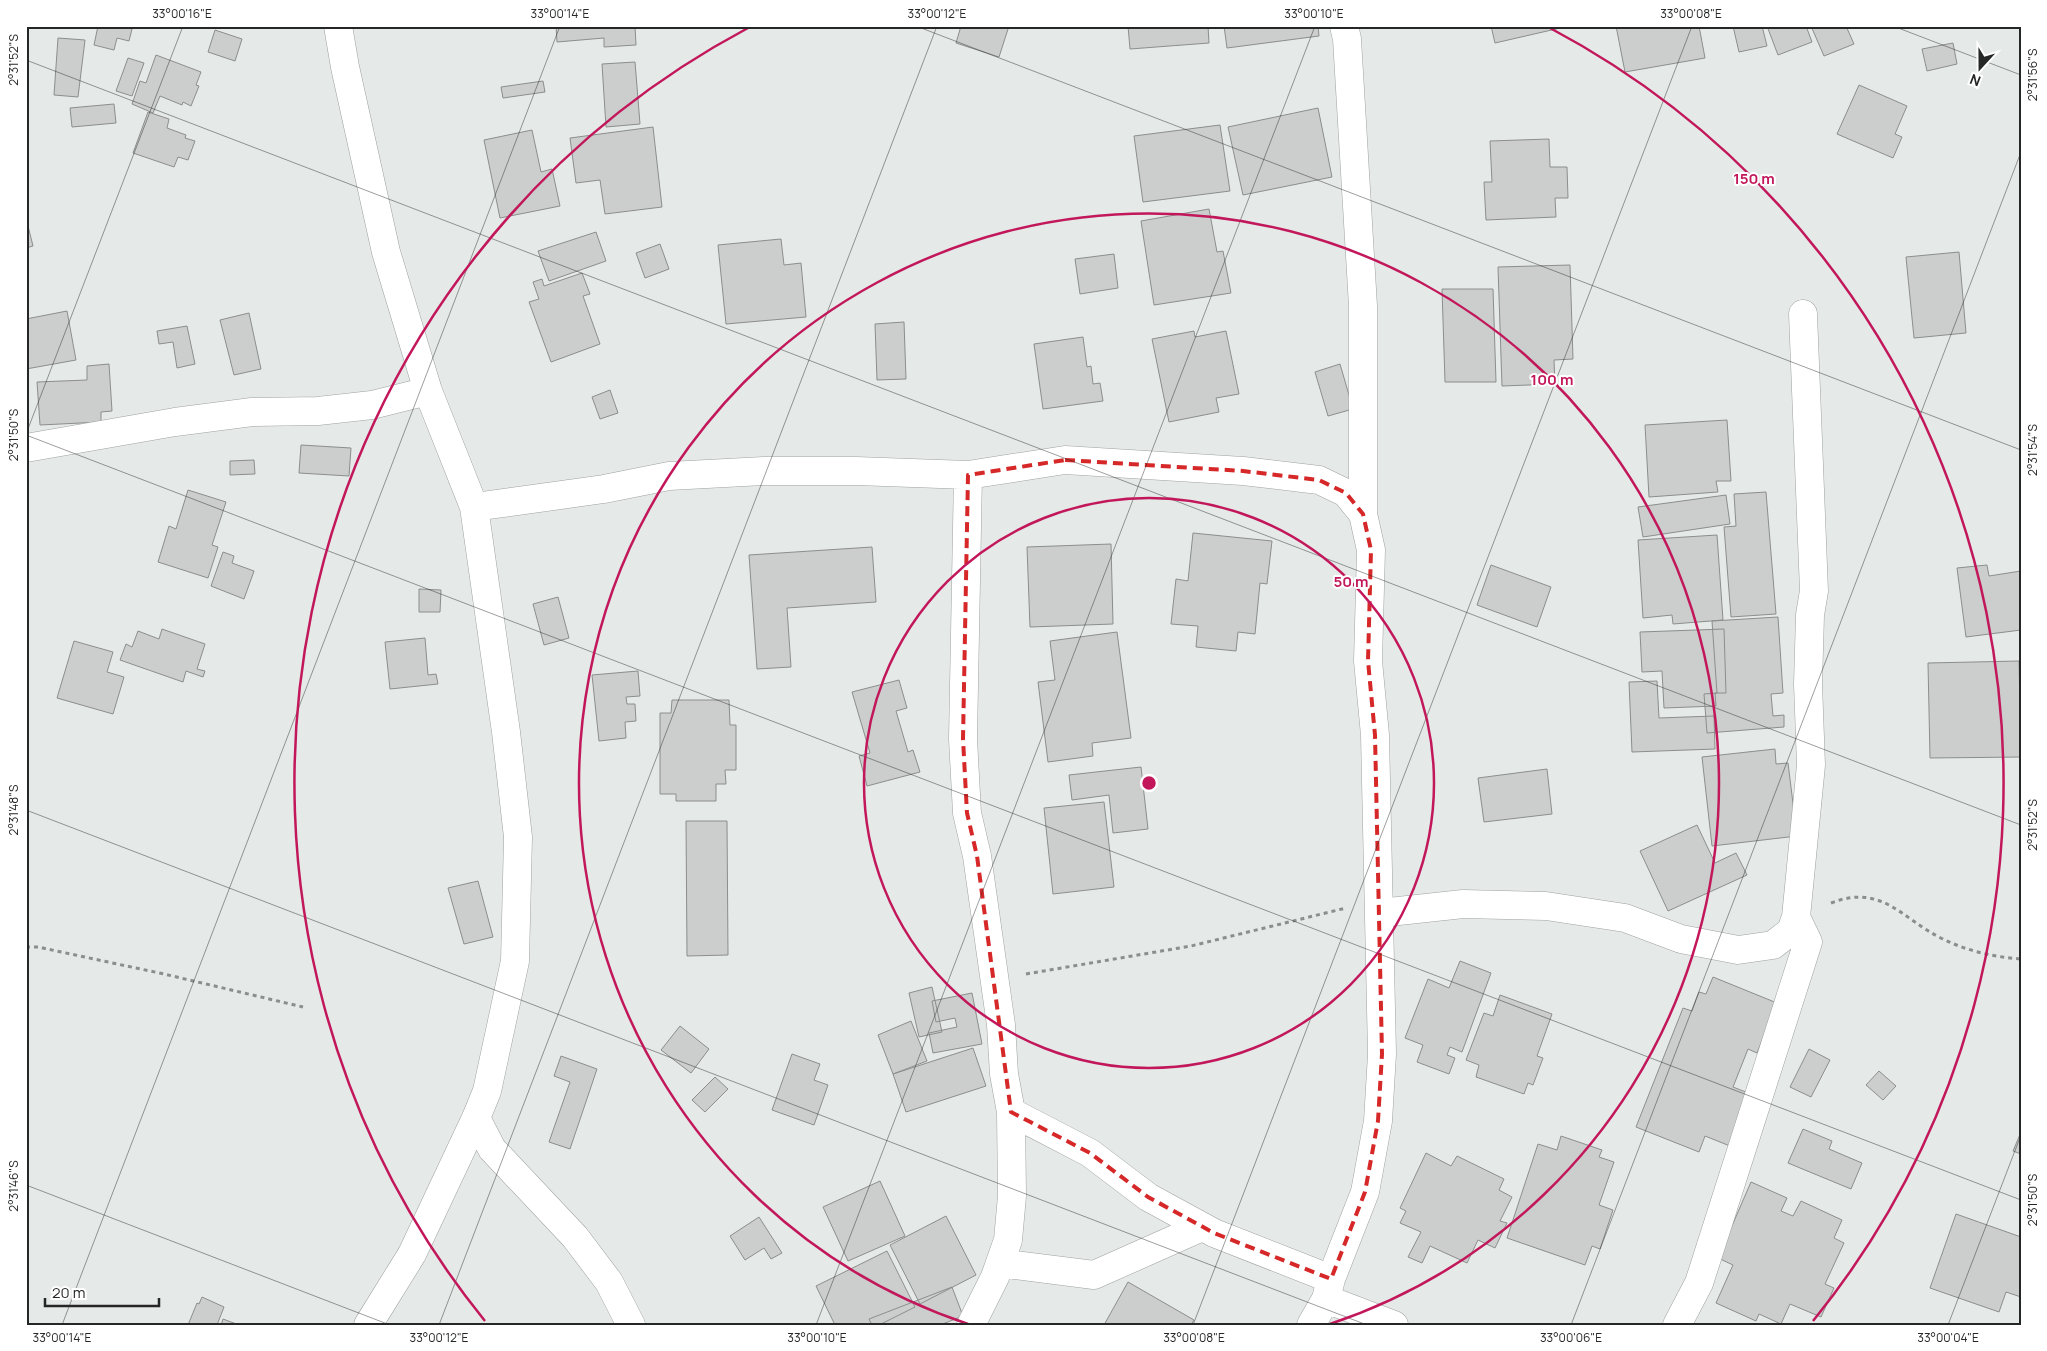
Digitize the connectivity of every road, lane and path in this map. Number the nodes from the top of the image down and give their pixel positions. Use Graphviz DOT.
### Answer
graph roads {
  1 [pos="338,26"];
  2 [pos="1344,26"];
  3 [pos="1803,314"];
  4 [pos="428,391"];
  5 [pos="26,448"];
  6 [pos="968,475"];
  7 [pos="474,507"];
  8 [pos="1363,514"];
  9 [pos="1380,908"];
  10 [pos="1796,918"];
  11 [pos="26,947"];
  12 [pos="2021,959"];
  13 [pos="994,979"];
  14 [pos="303,1007"];
  15 [pos="1011,1112"];
  16 [pos="476,1118"];
  17 [pos="1202,1227"];
  18 [pos="1000,1263"];
  19 [pos="1328,1289"];
  20 [pos="368,1325"];
  21 [pos="631,1325"];
  22 [pos="971,1325"];
  23 [pos="1311,1325"];
  24 [pos="1394,1325"];
  25 [pos="1677,1325"];
  1 -- 4 [label="street"];
  2 -- 8 [label="street"];
  3 -- 10 [label="street"];
  4 -- 5 [label="street"];
  4 -- 7 [label="street"];
  6 -- 7 [label="street"];
  6 -- 8 [label="street"];
  6 -- 13 [label="street"];
  7 -- 16 [label="street"];
  8 -- 9 [label="street"];
  9 -- 10 [label="street"];
  9 -- 13 [label="path"];
  9 -- 19 [label="street"];
  10 -- 12 [label="path"];
  10 -- 25 [label="street"];
  11 -- 14 [label="path"];
  13 -- 15 [label="street"];
  15 -- 17 [label="street"];
  15 -- 18 [label="street"];
  16 -- 20 [label="street"];
  16 -- 21 [label="street"];
  17 -- 18 [label="street"];
  17 -- 19 [label="street"];
  18 -- 22 [label="street"];
  19 -- 23 [label="street"];
  19 -- 24 [label="street"];
}
